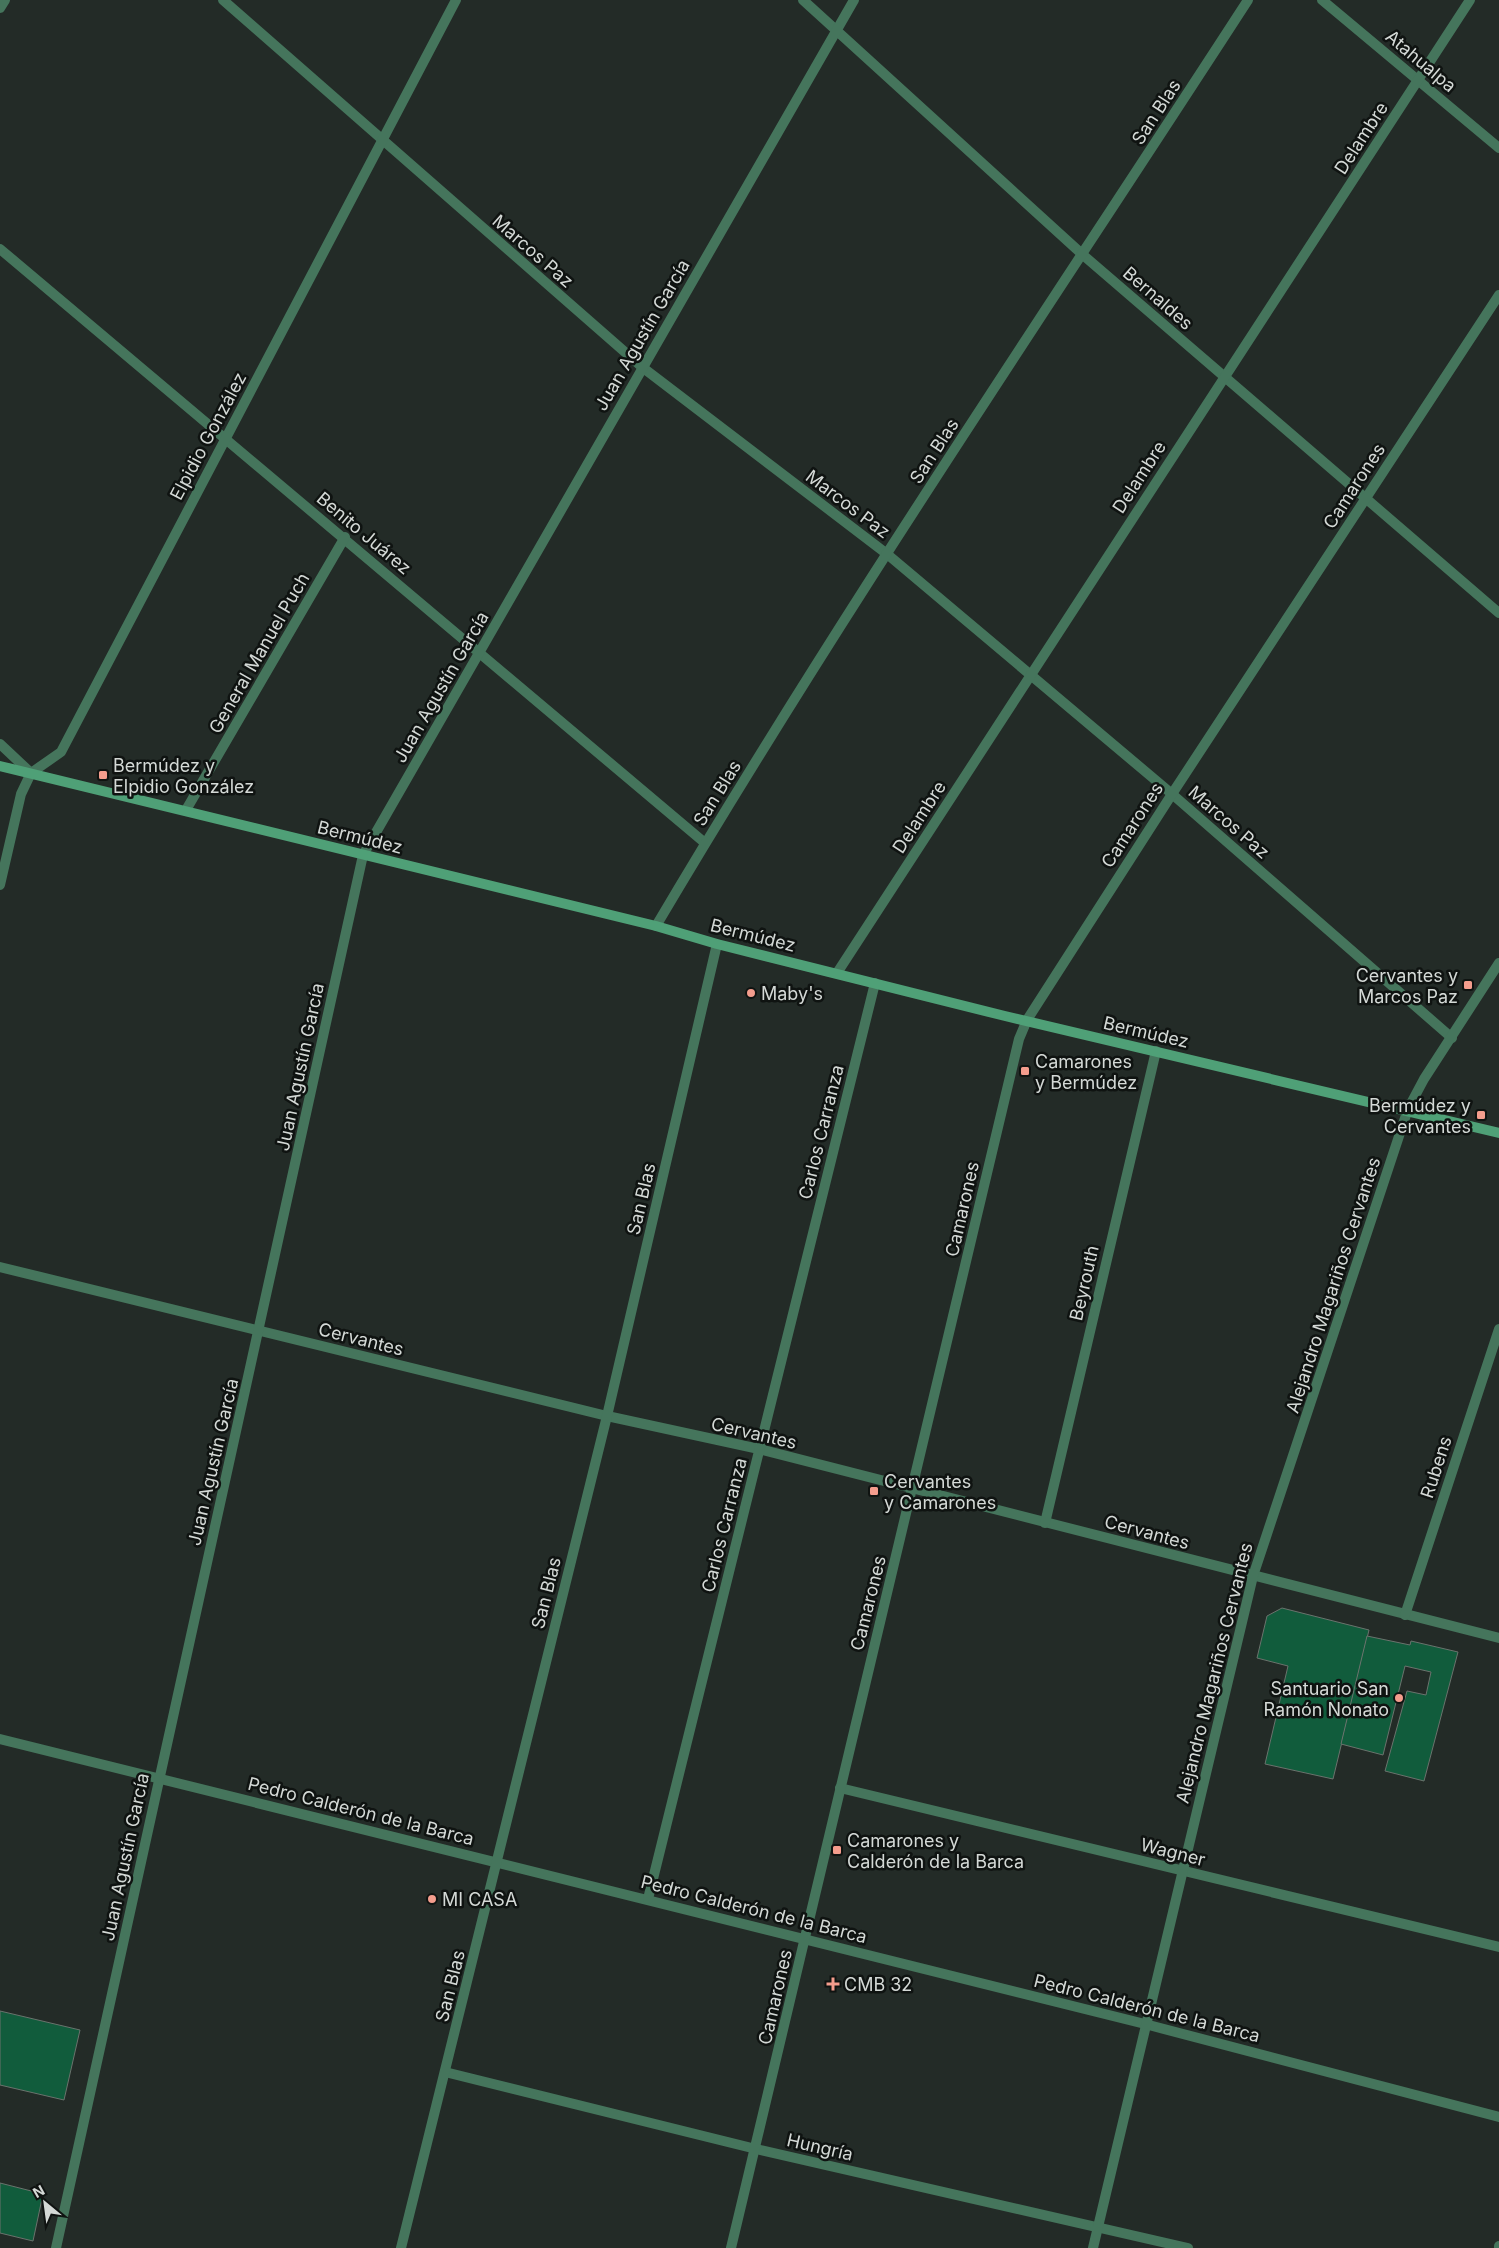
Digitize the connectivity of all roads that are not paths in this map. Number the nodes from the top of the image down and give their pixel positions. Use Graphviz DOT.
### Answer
graph roads {
  1 [pos="5,0"];
  2 [pos="223,0"];
  3 [pos="456,0"];
  4 [pos="803,0"];
  5 [pos="854,0"];
  6 [pos="1248,0"];
  7 [pos="1322,0"];
  8 [pos="1470,0"];
  9 [pos="0,8"];
  10 [pos="837,30"];
  11 [pos="1418,80"];
  12 [pos="382,141"];
  13 [pos="1499,148"];
  14 [pos="0,249"];
  15 [pos="1083,255"];
  16 [pos="1499,295"];
  17 [pos="642,367"];
  18 [pos="1224,376"];
  19 [pos="225,439"];
  20 [pos="1366,497"];
  21 [pos="345,537"];
  22 [pos="886,554"];
  23 [pos="1499,613"];
  24 [pos="480,653"];
  25 [pos="1030,675"];
  26 [pos="0,744"];
  27 [pos="0,766"];
  28 [pos="31,773"];
  29 [pos="1172,794"];
  30 [pos="186,810"];
  31 [pos="705,843"];
  32 [pos="363,855"];
  33 [pos="0,885"];
  34 [pos="656,926"];
  35 [pos="717,944"];
  36 [pos="1499,963"];
  37 [pos="837,973"];
  38 [pos="875,983"];
  39 [pos="1027,1020"];
  40 [pos="1452,1038"];
  41 [pos="1156,1051"];
  42 [pos="1408,1109"];
  43 [pos="1499,1132"];
  44 [pos="0,1267"];
  45 [pos="1499,1329"];
  46 [pos="259,1330"];
  47 [pos="607,1416"];
  48 [pos="759,1449"];
  49 [pos="912,1489"];
  50 [pos="1045,1523"];
  51 [pos="1253,1576"];
  52 [pos="1405,1615"];
  53 [pos="1499,1638"];
  54 [pos="0,1739"];
  55 [pos="159,1778"];
  56 [pos="840,1788"];
  57 [pos="497,1862"];
  58 [pos="1181,1871"];
  59 [pos="648,1899"];
  60 [pos="805,1939"];
  61 [pos="1499,1947"];
  62 [pos="1145,2024"];
  63 [pos="445,2072"];
  64 [pos="1499,2117"];
  65 [pos="756,2149"];
  66 [pos="1098,2228"];
  67 [pos="56,2248"];
  68 [pos="401,2248"];
  69 [pos="731,2248"];
  70 [pos="1092,2248"];
  71 [pos="1188,2248"];
  1 -- 9 [label="street"];
  2 -- 12 [label="street, Marcos Paz"];
  3 -- 12 [label="street, Elpidio González"];
  4 -- 10 [label="street, Bernaldes"];
  5 -- 10 [label="street, Juan Agustín García"];
  6 -- 15 [label="street, San Blas"];
  7 -- 11 [label="street, Atahualpa"];
  8 -- 11 [label="street, Delambre"];
  10 -- 15 [label="street, Bernaldes"];
  10 -- 17 [label="street, Juan Agustín García"];
  11 -- 13 [label="street, Atahualpa"];
  11 -- 18 [label="street, Delambre"];
  12 -- 17 [label="street, Marcos Paz"];
  12 -- 19 [label="street, Elpidio González"];
  14 -- 19 [label="street, Benito Juárez"];
  15 -- 18 [label="street, Bernaldes"];
  15 -- 22 [label="street, San Blas"];
  16 -- 20 [label="street, Camarones"];
  17 -- 22 [label="street, Marcos Paz"];
  17 -- 24 [label="street, Juan Agustín García"];
  18 -- 20 [label="street, Bernaldes"];
  18 -- 25 [label="street, Delambre"];
  19 -- 21 [label="street, Benito Juárez"];
  19 -- 28 [label="street, Elpidio González"];
  20 -- 23 [label="street, Bernaldes"];
  20 -- 29 [label="street, Camarones"];
  21 -- 24 [label="street, Benito Juárez"];
  21 -- 30 [label="street, General Manuel Puch"];
  22 -- 25 [label="street, Marcos Paz"];
  22 -- 31 [label="street, San Blas"];
  24 -- 31 [label="street, Benito Juárez"];
  24 -- 32 [label="street, Juan Agustín García"];
  25 -- 29 [label="street, Marcos Paz"];
  25 -- 37 [label="street, Delambre"];
  26 -- 28 [label="street"];
  27 -- 28 [label="street, Bermúdez"];
  28 -- 30 [label="street, Bermúdez"];
  28 -- 33 [label="street"];
  29 -- 39 [label="street, Camarones"];
  29 -- 40 [label="street, Marcos Paz"];
  30 -- 32 [label="street, Bermúdez"];
  31 -- 34 [label="street, San Blas"];
  32 -- 34 [label="street, Bermúdez"];
  32 -- 46 [label="street, Juan Agustín García"];
  34 -- 35 [label="street, Bermúdez"];
  35 -- 37 [label="street, Bermúdez"];
  35 -- 47 [label="street, San Blas"];
  36 -- 40 [label="street, Alejandro Magariños Cervantes"];
  37 -- 38 [label="street, Bermúdez"];
  38 -- 39 [label="street, Bermúdez"];
  38 -- 48 [label="street, Carlos Carranza"];
  39 -- 41 [label="street, Bermúdez"];
  39 -- 49 [label="street, Camarones"];
  40 -- 42 [label="street, Alejandro Magariños Cervantes"];
  41 -- 42 [label="street, Bermúdez"];
  41 -- 50 [label="street, Beyrouth"];
  42 -- 43 [label="street, Bermúdez"];
  42 -- 51 [label="street, Alejandro Magariños Cervantes"];
  44 -- 46 [label="street, Cervantes"];
  45 -- 52 [label="street, Rubens"];
  46 -- 47 [label="street, Cervantes"];
  46 -- 55 [label="street, Juan Agustín García"];
  47 -- 48 [label="street, Cervantes"];
  47 -- 57 [label="street, San Blas"];
  48 -- 49 [label="street, Cervantes"];
  48 -- 59 [label="street, Carlos Carranza"];
  49 -- 50 [label="street, Cervantes"];
  49 -- 56 [label="street, Camarones"];
  50 -- 51 [label="street, Cervantes"];
  51 -- 52 [label="street, Cervantes"];
  51 -- 58 [label="street, Alejandro Magariños Cervantes"];
  52 -- 53 [label="street, Cervantes"];
  54 -- 55 [label="street, Pedro Calderón de la Barca"];
  55 -- 57 [label="street, Pedro Calderón de la Barca"];
  55 -- 67 [label="street, Juan Agustín García"];
  56 -- 58 [label="street, Wagner"];
  56 -- 60 [label="street, Camarones"];
  57 -- 59 [label="street, Pedro Calderón de la Barca"];
  57 -- 63 [label="street, San Blas"];
  58 -- 61 [label="street, Wagner"];
  58 -- 62 [label="street, Alejandro Magariños Cervantes"];
  59 -- 60 [label="street, Pedro Calderón de la Barca"];
  60 -- 62 [label="street, Pedro Calderón de la Barca"];
  60 -- 65 [label="street, Camarones"];
  62 -- 64 [label="street, Pedro Calderón de la Barca"];
  62 -- 66 [label="street, Alejandro Magariños Cervantes"];
  63 -- 65 [label="street, Hungría"];
  63 -- 68 [label="street, San Blas"];
  65 -- 66 [label="street, Hungría"];
  65 -- 69 [label="street, Camarones"];
  66 -- 70 [label="street, Alejandro Magariños Cervantes"];
  66 -- 71 [label="street, Hungría"];
}
